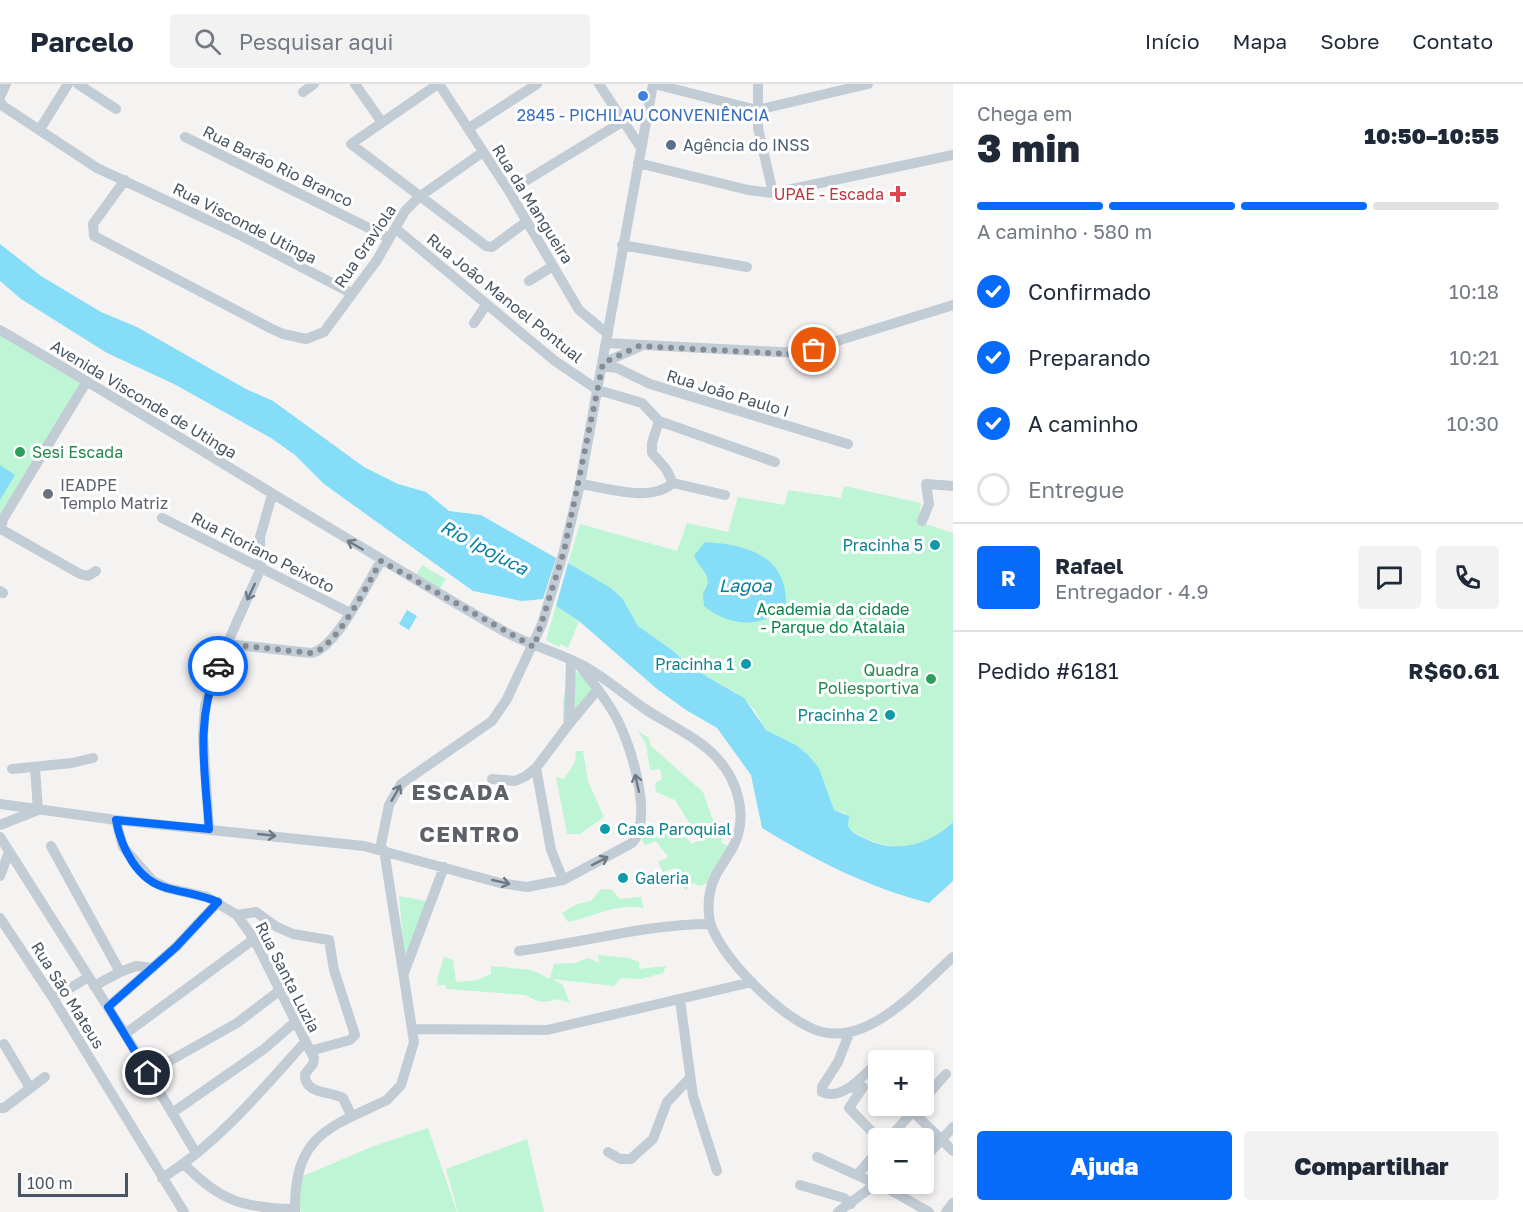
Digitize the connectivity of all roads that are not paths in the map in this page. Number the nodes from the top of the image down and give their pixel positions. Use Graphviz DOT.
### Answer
graph roads {
  1 [pos="6,84"];
  2 [pos="68,84"];
  3 [pos="78,84"];
  4 [pos="314,84"];
  5 [pos="355,84"];
  6 [pos="438,84"];
  7 [pos="537,84"];
  8 [pos="599,84"];
  9 [pos="654,84"];
  10 [pos="758,84"];
  11 [pos="868,84"];
  12 [pos="303,92"];
  13 [pos="0,99"];
  14 [pos="116,109"];
  15 [pos="757,110"];
  16 [pos="381,121"];
  17 [pos="622,122"];
  18 [pos="469,128"];
  19 [pos="40,129"];
  20 [pos="185,137"];
  21 [pos="641,148"];
  22 [pos="483,152"];
  23 [pos="953,155"];
  24 [pos="638,163"];
  25 [pos="125,180"];
  26 [pos="509,191"];
  27 [pos="773,193"];
  28 [pos="419,197"];
  29 [pos="526,222"];
  30 [pos="395,228"];
  31 [pos="389,238"];
  32 [pos="622,245"];
  33 [pos="553,266"];
  34 [pos="747,267"];
  35 [pos="529,281"];
  36 [pos="351,293"];
  37 [pos="486,305"];
  38 [pos="953,305"];
  39 [pos="474,324"];
  40 [pos="0,330"];
  41 [pos="607,339"];
  42 [pos="639,346"];
  43 [pos="602,364"];
  44 [pos="87,381"];
  45 [pos="598,390"];
  46 [pos="659,421"];
  47 [pos="848,444"];
  48 [pos="775,462"];
  49 [pos="673,483"];
  50 [pos="580,484"];
  51 [pos="953,486"];
  52 [pos="272,495"];
  53 [pos="725,495"];
  54 [pos="162,518"];
  55 [pos="922,521"];
  56 [pos="1,529"];
  57 [pos="381,561"];
  58 [pos="261,568"];
  59 [pos="96,571"];
  60 [pos="350,613"];
  61 [pos="226,644"];
  62 [pos="534,647"];
  63 [pos="575,661"];
  64 [pos="598,689"];
  65 [pos="568,724"];
  66 [pos="93,758"];
  67 [pos="35,768"];
  68 [pos="536,768"];
  69 [pos="12,769"];
  70 [pos="492,779"];
  71 [pos="0,804"];
  72 [pos="38,810"];
  73 [pos="116,820"];
  74 [pos="0,825"];
  75 [pos="209,829"];
  76 [pos="0,837"];
  77 [pos="51,846"];
  78 [pos="382,849"];
  79 [pos="9,852"];
  80 [pos="444,867"];
  81 [pos="0,876"];
  82 [pos="563,880"];
  83 [pos="218,902"];
  84 [pos="237,915"];
  85 [pos="0,918"];
  86 [pos="710,924"];
  87 [pos="254,939"];
  88 [pos="519,951"];
  89 [pos="953,957"];
  90 [pos="153,968"];
  91 [pos="120,972"];
  92 [pos="404,974"];
  93 [pos="92,982"];
  94 [pos="752,982"];
  95 [pos="279,991"];
  96 [pos="53,998"];
  97 [pos="680,1000"];
  98 [pos="108,1007"];
  99 [pos="295,1022"];
  100 [pos="413,1029"];
  101 [pos="125,1034"];
  102 [pos="849,1034"];
  103 [pos="4,1044"];
  104 [pos="307,1046"];
  105 [pos="868,1071"];
  106 [pos="148,1073"];
  107 [pos="946,1074"];
  108 [pos="45,1077"];
  109 [pos="690,1078"];
  110 [pos="849,1088"];
  111 [pos="934,1088"];
  112 [pos="30,1089"];
  113 [pos="0,1108"];
  114 [pos="172,1113"];
  115 [pos="351,1115"];
  116 [pos="909,1116"];
  117 [pos="921,1116"];
  118 [pos="953,1127"];
  119 [pos="868,1128"];
  120 [pos="898,1128"];
  121 [pos="941,1139"];
  122 [pos="934,1147"];
  123 [pos="953,1151"];
  124 [pos="608,1152"];
  125 [pos="196,1154"];
  126 [pos="817,1156"];
  127 [pos="868,1162"];
  128 [pos="184,1164"];
  129 [pos="717,1171"];
  130 [pos="858,1174"];
  131 [pos="162,1178"];
  132 [pos="868,1179"];
  133 [pos="800,1185"];
  134 [pos="868,1191"];
  135 [pos="906,1194"];
  136 [pos="854,1202"];
  137 [pos="953,1203"];
  138 [pos="278,1210"];
  139 [pos="295,1211"];
  140 [pos="184,1212"];
  141 [pos="838,1212"];
  142 [pos="863,1212"];
  143 [pos="929,1212"];
  144 [pos="946,1212"];
  1 -- 13 [label="street"];
  2 -- 19 [label="street"];
  3 -- 14 [label="street"];
  4 -- 12 [label="street"];
  5 -- 16 [label="street"];
  6 -- 16 [label="street"];
  6 -- 18 [label="street, Rua da Mangueira"];
  7 -- 18 [label="street"];
  8 -- 17 [label="street"];
  9 -- 15 [label="street"];
  9 -- 21 [label="street"];
  10 -- 15 [label="street"];
  11 -- 15 [label="street"];
  13 -- 19 [label="street, Rua Visconde Utinga"];
  15 -- 27 [label="street"];
  16 -- 28 [label="street"];
  17 -- 21 [label="street"];
  17 -- 26 [label="street"];
  18 -- 22 [label="street, Rua da Mangueira"];
  19 -- 25 [label="street, Rua Visconde Utinga"];
  20 -- 31 [label="street, Rua Barão Rio Branco"];
  21 -- 24 [label="street"];
  22 -- 26 [label="street, Rua da Mangueira"];
  22 -- 28 [label="street, Rua Graviola"];
  23 -- 27 [label="street"];
  24 -- 27 [label="street"];
  24 -- 32 [label="street"];
  25 -- 36 [label="street, Rua Visconde Utinga"];
  25 -- 36 [label="street, Rua Graviola"];
  26 -- 29 [label="street, Rua da Mangueira"];
  28 -- 29 [label="street"];
  28 -- 30 [label="street, Rua Graviola"];
  29 -- 33 [label="street, Rua da Mangueira"];
  30 -- 31 [label="street, Rua Graviola"];
  30 -- 37 [label="street, Rua João Manoel Pontual"];
  31 -- 36 [label="street, Rua Graviola"];
  32 -- 34 [label="street"];
  32 -- 41 [label="street"];
  33 -- 35 [label="street"];
  33 -- 41 [label="street, Rua da Mangueira"];
  37 -- 39 [label="street"];
  37 -- 45 [label="street, Rua João Manoel Pontual"];
  38 -- 42 [label="street"];
  40 -- 44 [label="street, Avenida Visconde de Utinga"];
  41 -- 42 [label="street"];
  41 -- 43 [label="street"];
  42 -- 43 [label="street"];
  43 -- 45 [label="street"];
  43 -- 47 [label="street, Rua João Paulo I"];
  44 -- 52 [label="street, Avenida Visconde de Utinga"];
  44 -- 56 [label="street"];
  45 -- 46 [label="street, Rua João Manoel Pontual"];
  45 -- 50 [label="street"];
  46 -- 48 [label="street"];
  46 -- 49 [label="street"];
  49 -- 50 [label="street"];
  49 -- 53 [label="street"];
  50 -- 62 [label="street"];
  51 -- 55 [label="street"];
  57 -- 52 [label="street, Avenida Visconde de Utinga, one-way"];
  52 -- 58 [label="street"];
  54 -- 58 [label="street, Rua Floriano Peixoto"];
  56 -- 59 [label="street"];
  57 -- 60 [label="street"];
  57 -- 62 [label="street, Avenida Visconde de Utinga"];
  58 -- 60 [label="street, Rua Floriano Peixoto"];
  58 -- 61 [label="street, one-way"];
  60 -- 61 [label="street"];
  61 -- 75 [label="street"];
  62 -- 63 [label="street, Avenida Visconde de Utinga"];
  78 -- 62 [label="street, one-way"];
  63 -- 64 [label="street"];
  63 -- 65 [label="street"];
  63 -- 86 [label="street, Avenida Visconde de Utinga"];
  64 -- 65 [label="street"];
  82 -- 64 [label="street, one-way"];
  65 -- 68 [label="street"];
  66 -- 67 [label="street"];
  67 -- 69 [label="street"];
  67 -- 72 [label="street"];
  68 -- 70 [label="street"];
  68 -- 82 [label="street"];
  71 -- 72 [label="street"];
  72 -- 73 [label="street"];
  72 -- 74 [label="street"];
  73 -- 75 [label="street"];
  73 -- 83 [label="street, Rua Santa Luzia"];
  75 -- 78 [label="street, one-way"];
  76 -- 79 [label="street"];
  77 -- 91 [label="street"];
  78 -- 80 [label="street"];
  78 -- 92 [label="street"];
  79 -- 81 [label="street"];
  79 -- 93 [label="street"];
  80 -- 82 [label="street, one-way"];
  80 -- 92 [label="street"];
  83 -- 84 [label="street, Rua Santa Luzia"];
  83 -- 90 [label="street"];
  84 -- 87 [label="street, Rua Santa Luzia"];
  84 -- 104 [label="street"];
  85 -- 96 [label="street, Rua São Mateus"];
  86 -- 88 [label="street"];
  86 -- 94 [label="street"];
  87 -- 95 [label="street, Rua Santa Luzia"];
  87 -- 101 [label="street"];
  89 -- 102 [label="street"];
  90 -- 91 [label="street"];
  90 -- 98 [label="street"];
  91 -- 93 [label="street"];
  92 -- 100 [label="street"];
  93 -- 96 [label="street"];
  93 -- 98 [label="street"];
  94 -- 97 [label="street"];
  94 -- 102 [label="street"];
  95 -- 99 [label="street, Rua Santa Luzia"];
  95 -- 106 [label="street"];
  96 -- 131 [label="street, Rua São Mateus"];
  97 -- 100 [label="street"];
  97 -- 109 [label="street"];
  98 -- 101 [label="street"];
  99 -- 104 [label="street, Rua Santa Luzia"];
  99 -- 114 [label="street"];
  100 -- 115 [label="street"];
  101 -- 106 [label="street"];
  102 -- 110 [label="street"];
  103 -- 112 [label="street"];
  104 -- 115 [label="street, Rua Santa Luzia"];
  104 -- 125 [label="street"];
  105 -- 110 [label="street"];
  106 -- 114 [label="street"];
  107 -- 111 [label="street"];
  108 -- 112 [label="street"];
  109 -- 124 [label="street"];
  109 -- 129 [label="street"];
  110 -- 119 [label="street"];
  112 -- 113 [label="street"];
  114 -- 125 [label="street"];
  115 -- 139 [label="street"];
  116 -- 120 [label="street"];
  117 -- 121 [label="street"];
  118 -- 121 [label="street"];
  121 -- 122 [label="street"];
  121 -- 123 [label="street"];
  125 -- 128 [label="street"];
  126 -- 130 [label="street"];
  127 -- 130 [label="street"];
  128 -- 131 [label="street"];
  128 -- 138 [label="street"];
  130 -- 132 [label="street"];
  131 -- 140 [label="street, Rua São Mateus"];
  133 -- 136 [label="street"];
  134 -- 136 [label="street"];
  135 -- 143 [label="street"];
  136 -- 141 [label="street"];
  136 -- 142 [label="street"];
  137 -- 144 [label="street"];
  138 -- 139 [label="street"];
}
